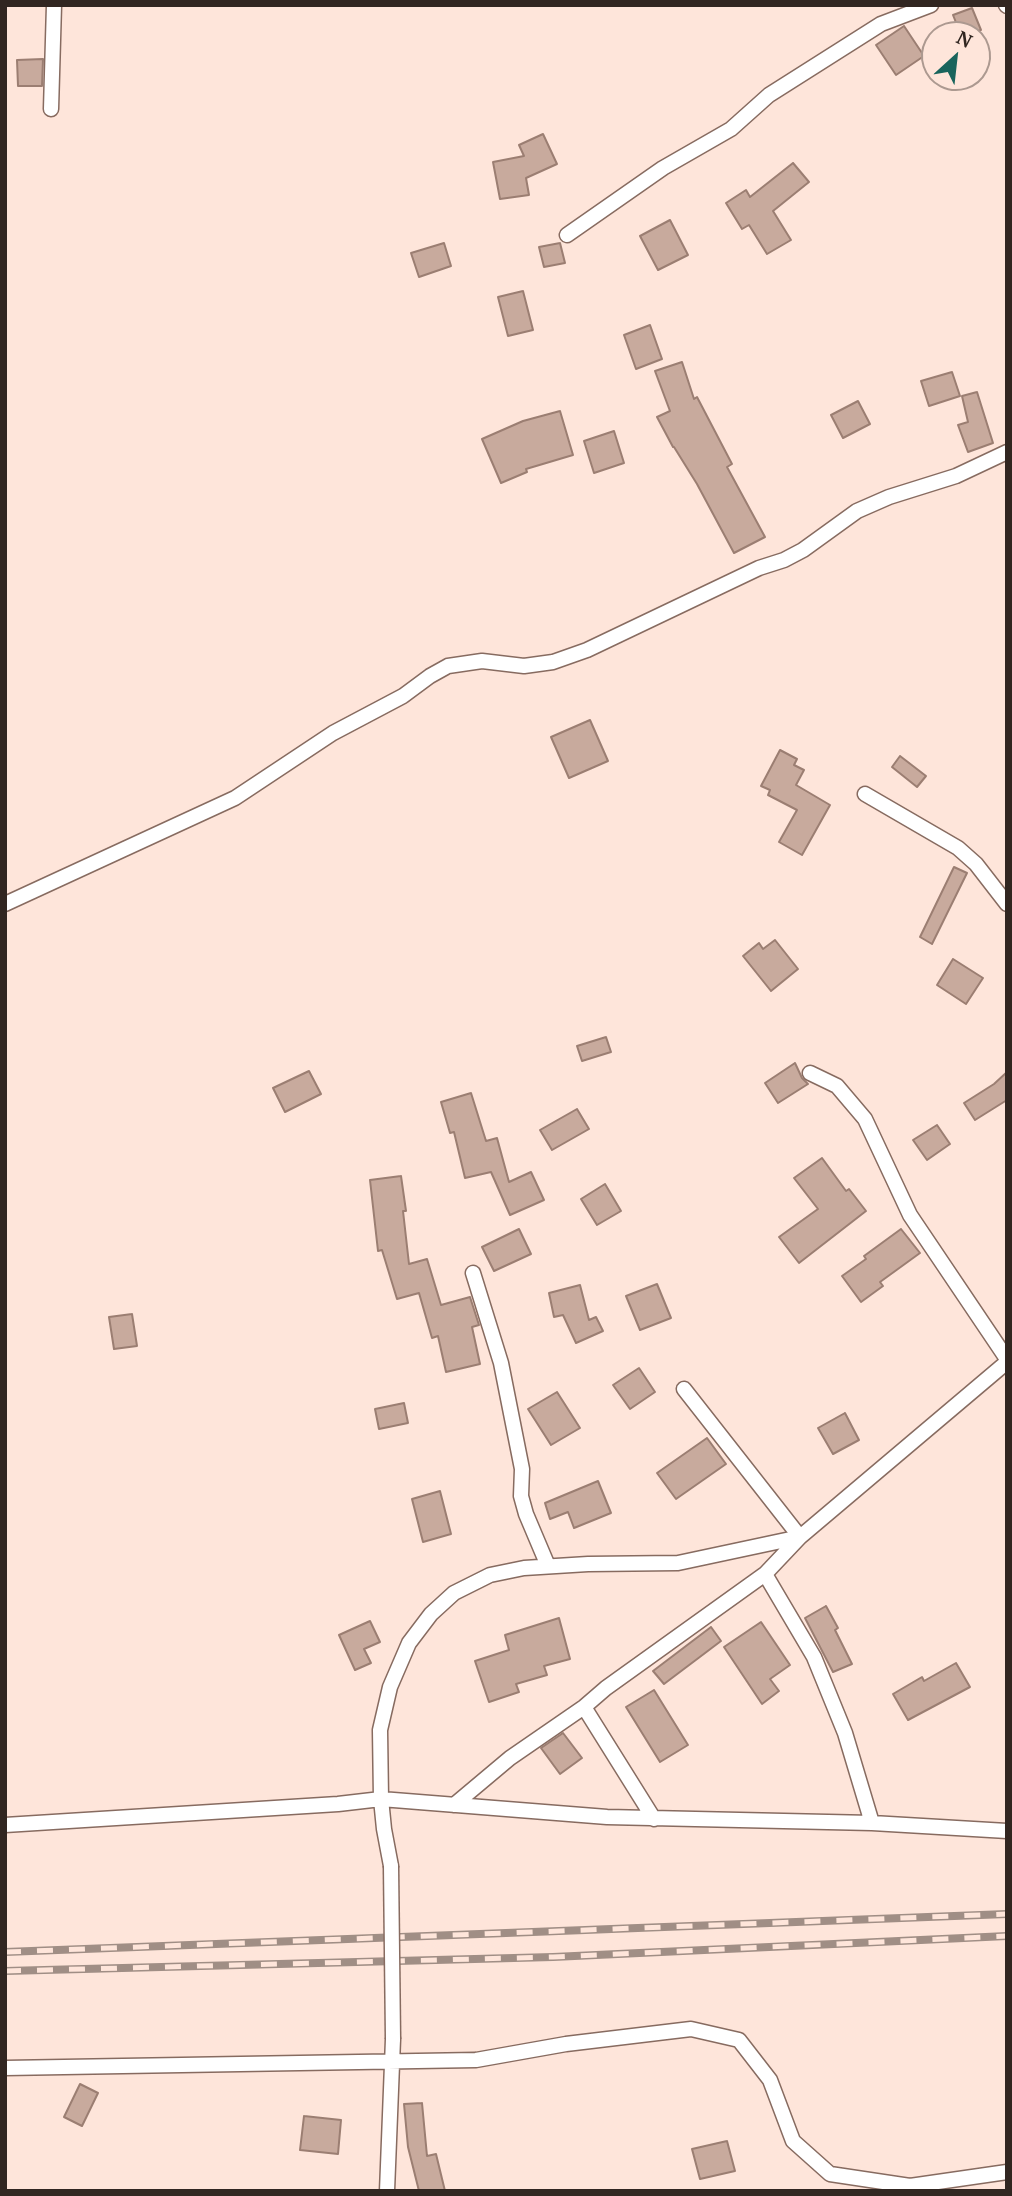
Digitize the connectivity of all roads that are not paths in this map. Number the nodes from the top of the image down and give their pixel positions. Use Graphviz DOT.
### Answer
graph roads {
  1 [pos="54,5"];
  2 [pos="931,5"];
  3 [pos="51,109"];
  4 [pos="567,235"];
  5 [pos="1007,452"];
  6 [pos="865,794"];
  7 [pos="5,904"];
  8 [pos="1007,904"];
  9 [pos="810,1073"];
  10 [pos="473,1273"];
  11 [pos="1007,1360"];
  12 [pos="684,1389"];
  13 [pos="800,1537"];
  14 [pos="548,1566"];
  15 [pos="765,1574"];
  16 [pos="584,1707"];
  17 [pos="381,1798"];
  18 [pos="454,1805"];
  19 [pos="654,1819"];
  20 [pos="872,1823"];
  21 [pos="5,1825"];
  22 [pos="1007,1831"];
  23 [pos="393,2060"];
  24 [pos="5,2068"];
  25 [pos="1007,2172"];
  26 [pos="387,2191"];
  1 -- 3 [label="street"];
  2 -- 4 [label="street"];
  5 -- 7 [label="street"];
  6 -- 8 [label="street"];
  9 -- 11 [label="street"];
  10 -- 14 [label="street"];
  11 -- 13 [label="street"];
  12 -- 13 [label="street"];
  13 -- 14 [label="street"];
  13 -- 15 [label="street"];
  14 -- 17 [label="street"];
  15 -- 16 [label="street"];
  15 -- 20 [label="street"];
  16 -- 18 [label="street"];
  16 -- 19 [label="street"];
  17 -- 18 [label="street"];
  17 -- 21 [label="street"];
  17 -- 23 [label="street, bridge"];
  18 -- 19 [label="street"];
  19 -- 20 [label="street"];
  20 -- 22 [label="street"];
  23 -- 24 [label="street"];
  23 -- 25 [label="street"];
  23 -- 26 [label="street"];
}
